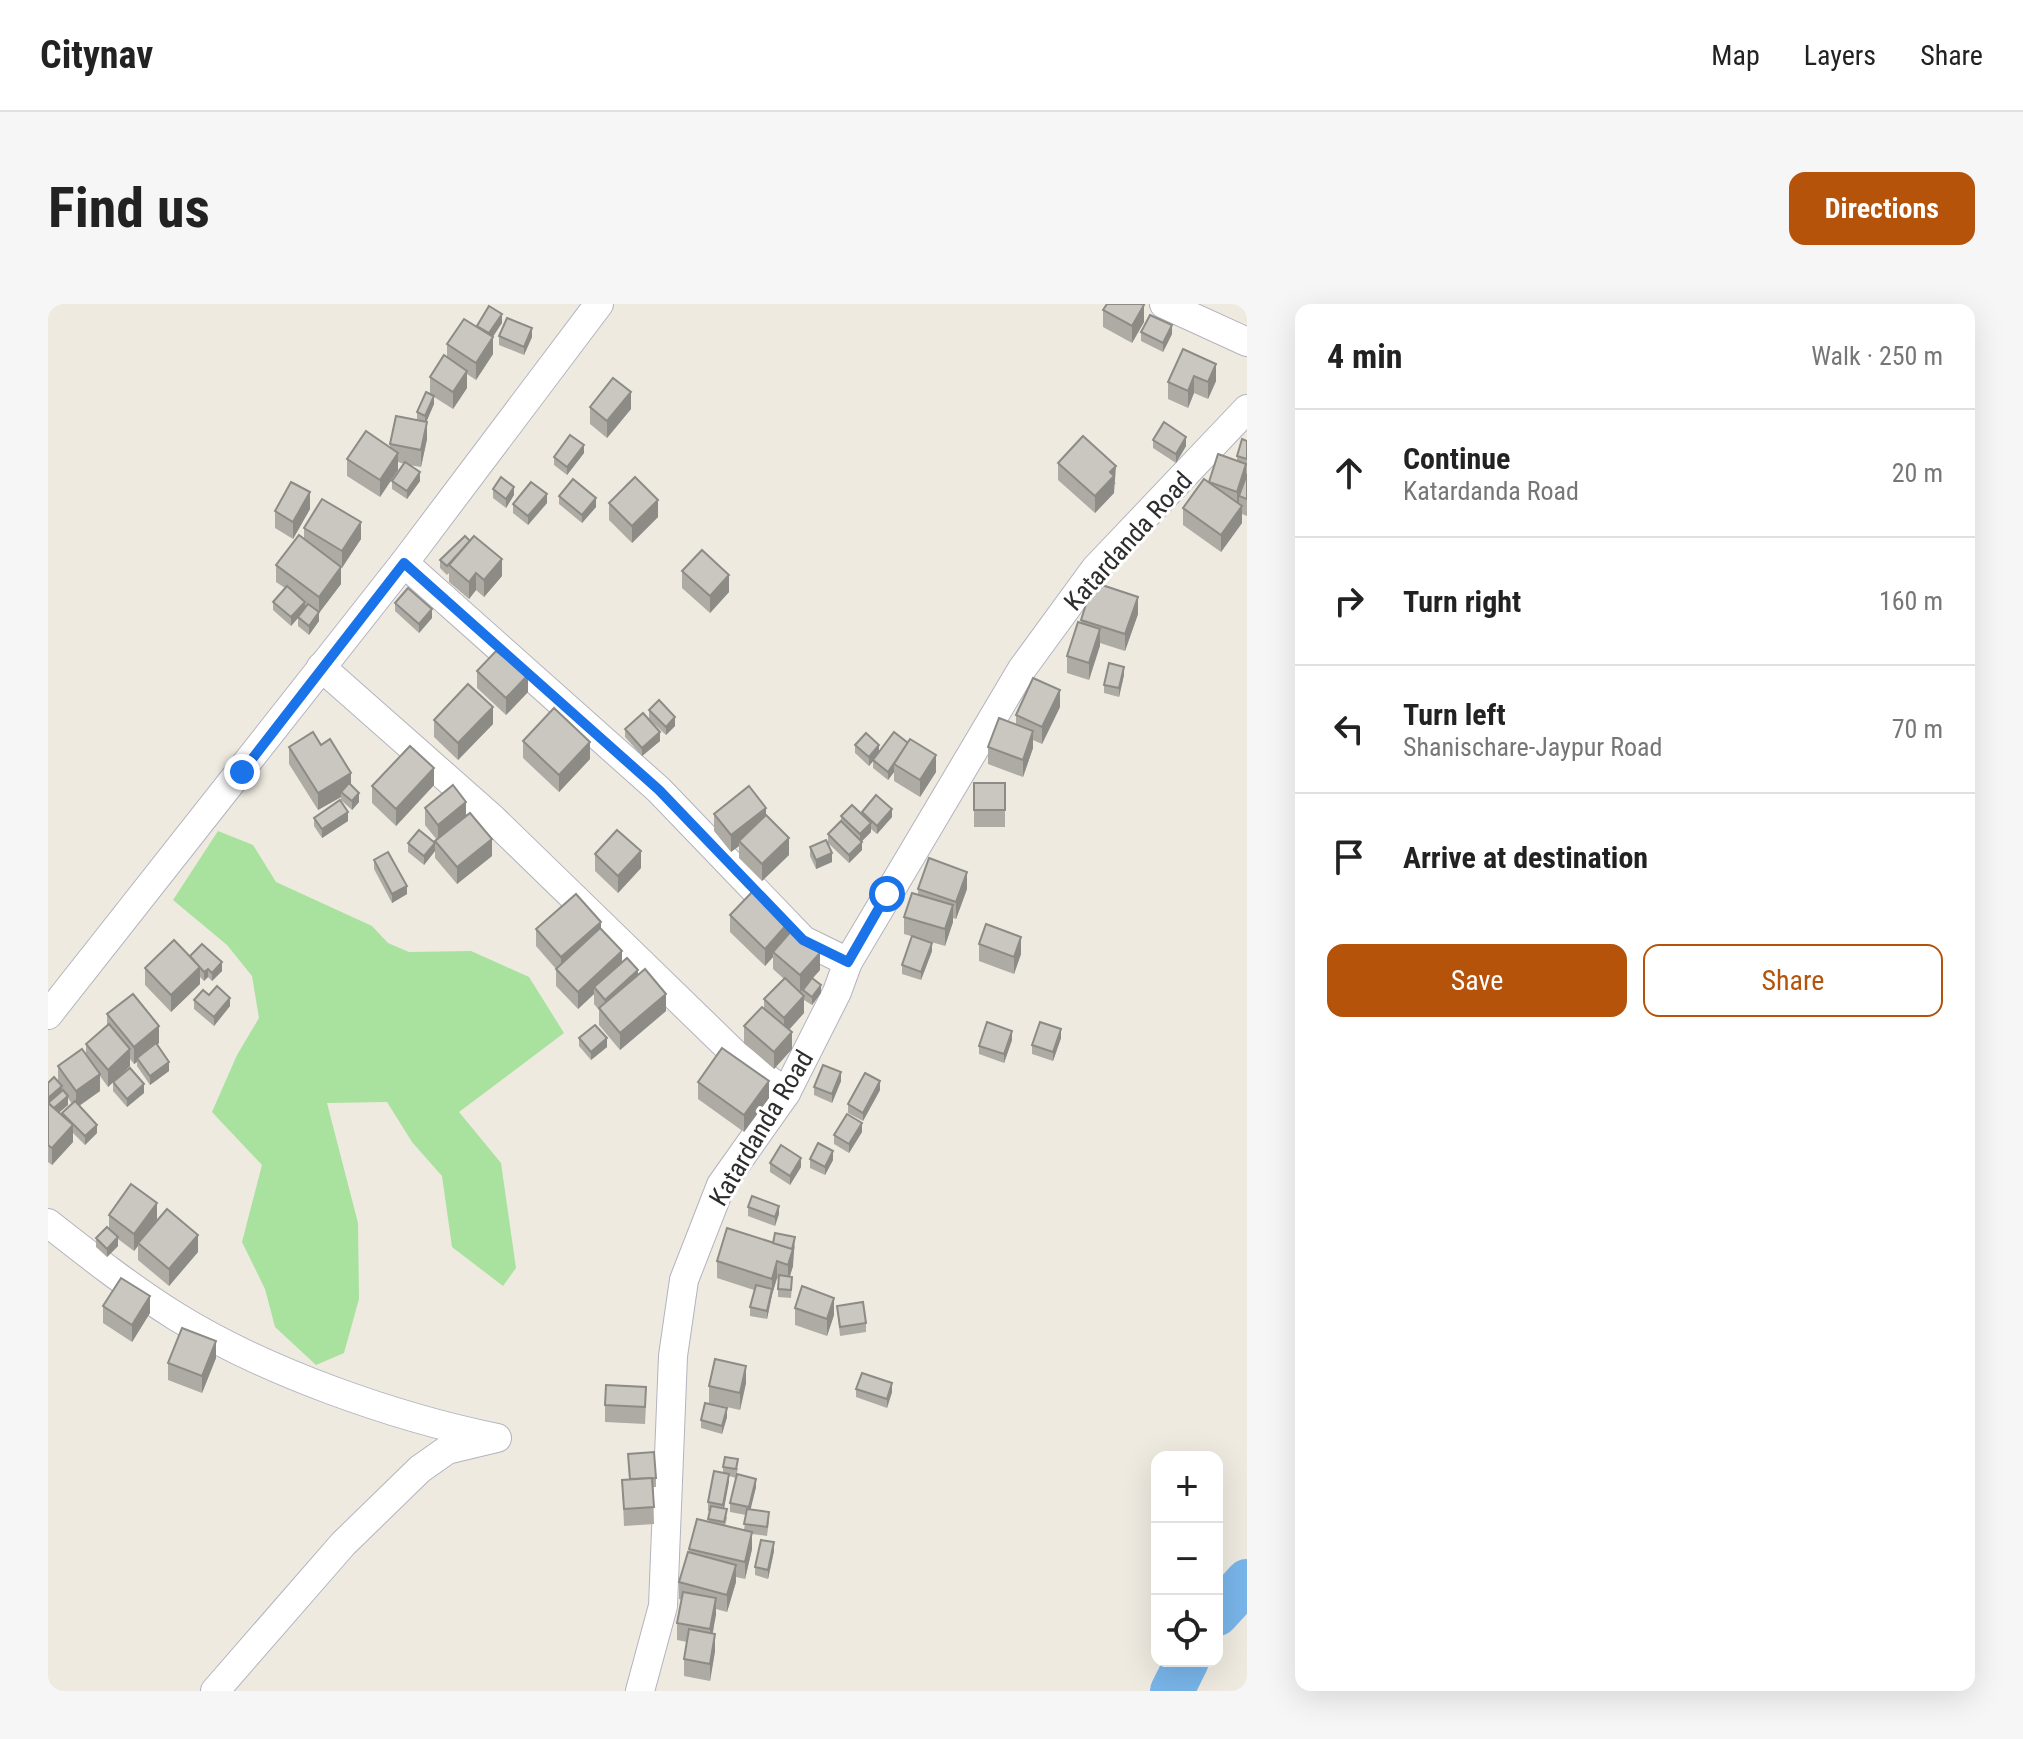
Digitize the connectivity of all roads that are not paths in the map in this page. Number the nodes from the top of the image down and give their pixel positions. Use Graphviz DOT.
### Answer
graph roads {
  1 [pos="599,304"];
  2 [pos="1164,304"];
  3 [pos="1247,342"];
  4 [pos="1247,409"];
  5 [pos="404,563"];
  6 [pos="321,667"];
  7 [pos="848,962"];
  8 [pos="48,1015"];
  9 [pos="786,1093"];
  10 [pos="48,1223"];
  11 [pos="215,1691"];
  12 [pos="640,1691"];
  1 -- 5 [label="street"];
  2 -- 3 [label="street"];
  4 -- 7 [label="street, Katardanda Road"];
  5 -- 6 [label="street"];
  5 -- 7 [label="street"];
  6 -- 8 [label="street"];
  6 -- 9 [label="street"];
  7 -- 9 [label="street, Katardanda Road"];
  9 -- 12 [label="street, Katardanda Road"];
  10 -- 11 [label="street"];
}
